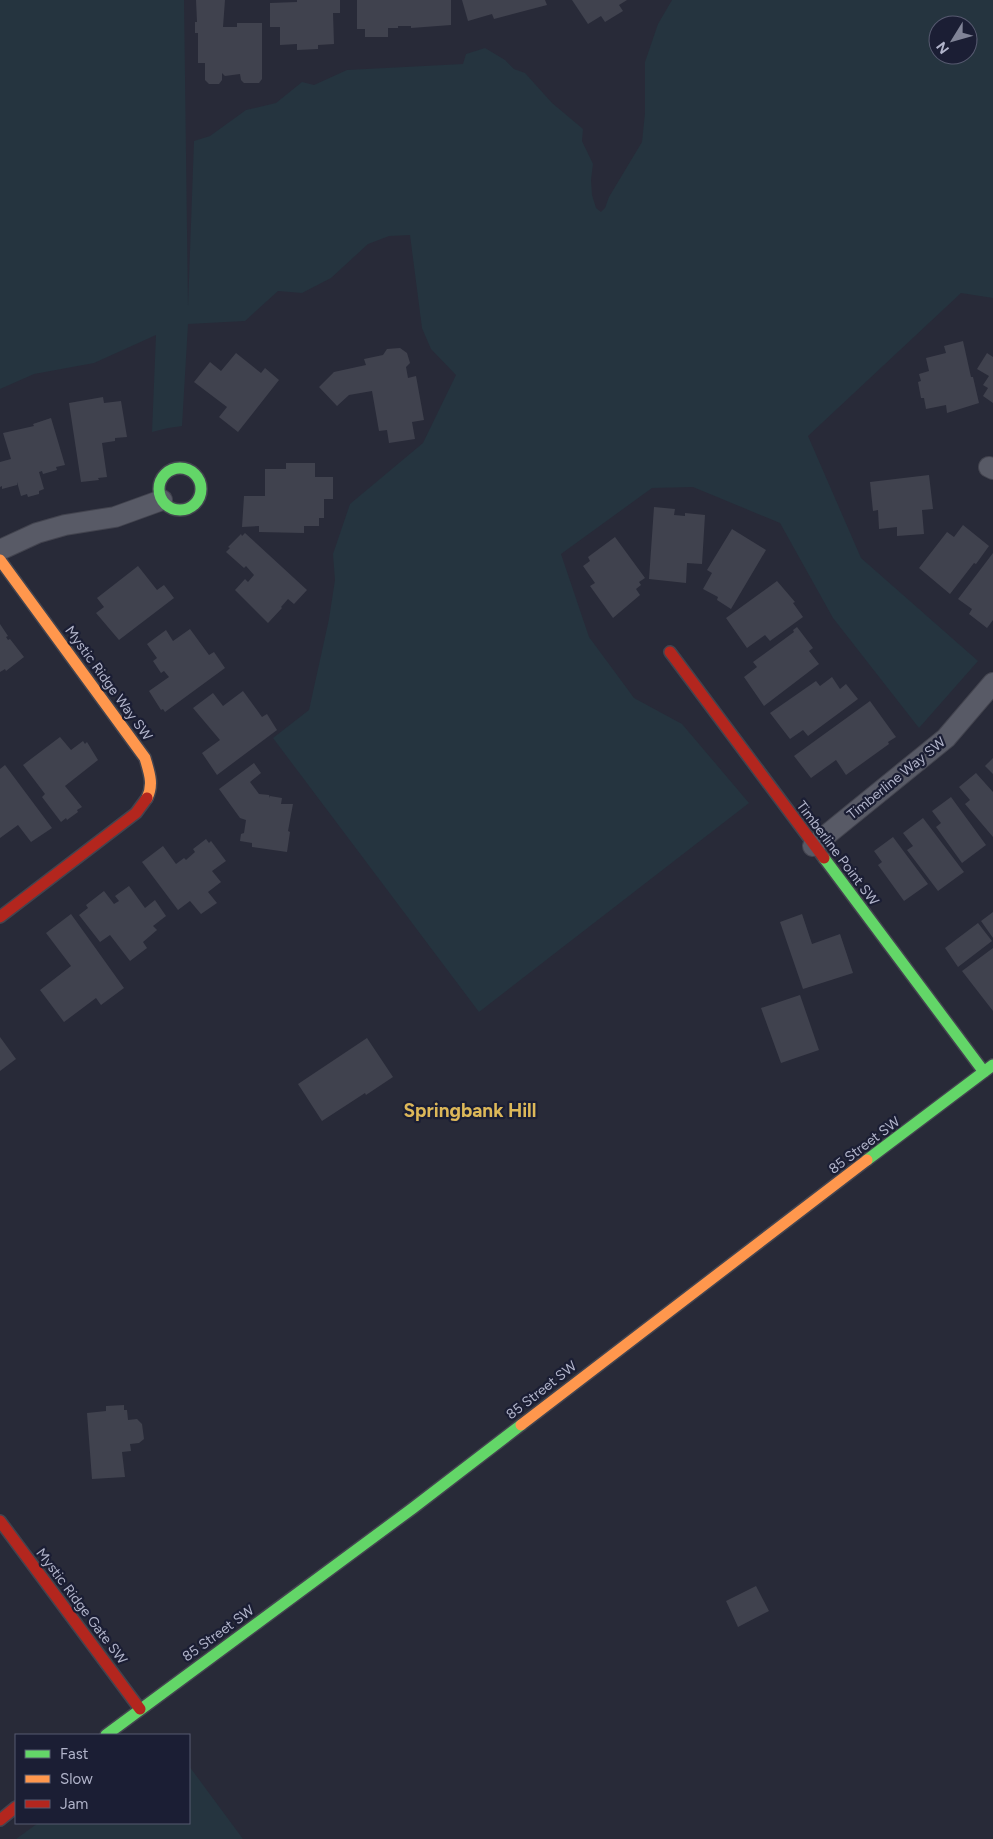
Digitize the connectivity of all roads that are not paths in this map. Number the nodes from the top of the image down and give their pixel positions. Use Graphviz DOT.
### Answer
graph roads {
  1 [pos="162,500"];
  2 [pos="0,550"];
  3 [pos="0,560"];
  4 [pos="670,652"];
  5 [pos="993,683"];
  6 [pos="813,846"];
  7 [pos="0,917"];
  8 [pos="988,1068"];
  9 [pos="0,1521"];
  10 [pos="140,1709"];
  11 [pos="107,1734"];
  12 [pos="15,1808"];
  13 [pos="0,1820"];
  1 -- 2 [label="street"];
  3 -- 7 [label="street, Mystic Ridge Way SW"];
  4 -- 6 [label="street, Timberline Point SW"];
  5 -- 6 [label="street, Timberline Way SW"];
  6 -- 8 [label="street, Timberline Point SW"];
  8 -- 10 [label="street, 85 Street SW"];
  9 -- 10 [label="street, Mystic Ridge Gate SW"];
  10 -- 11 [label="street, 85 Street SW"];
  12 -- 13 [label="street"];
}
